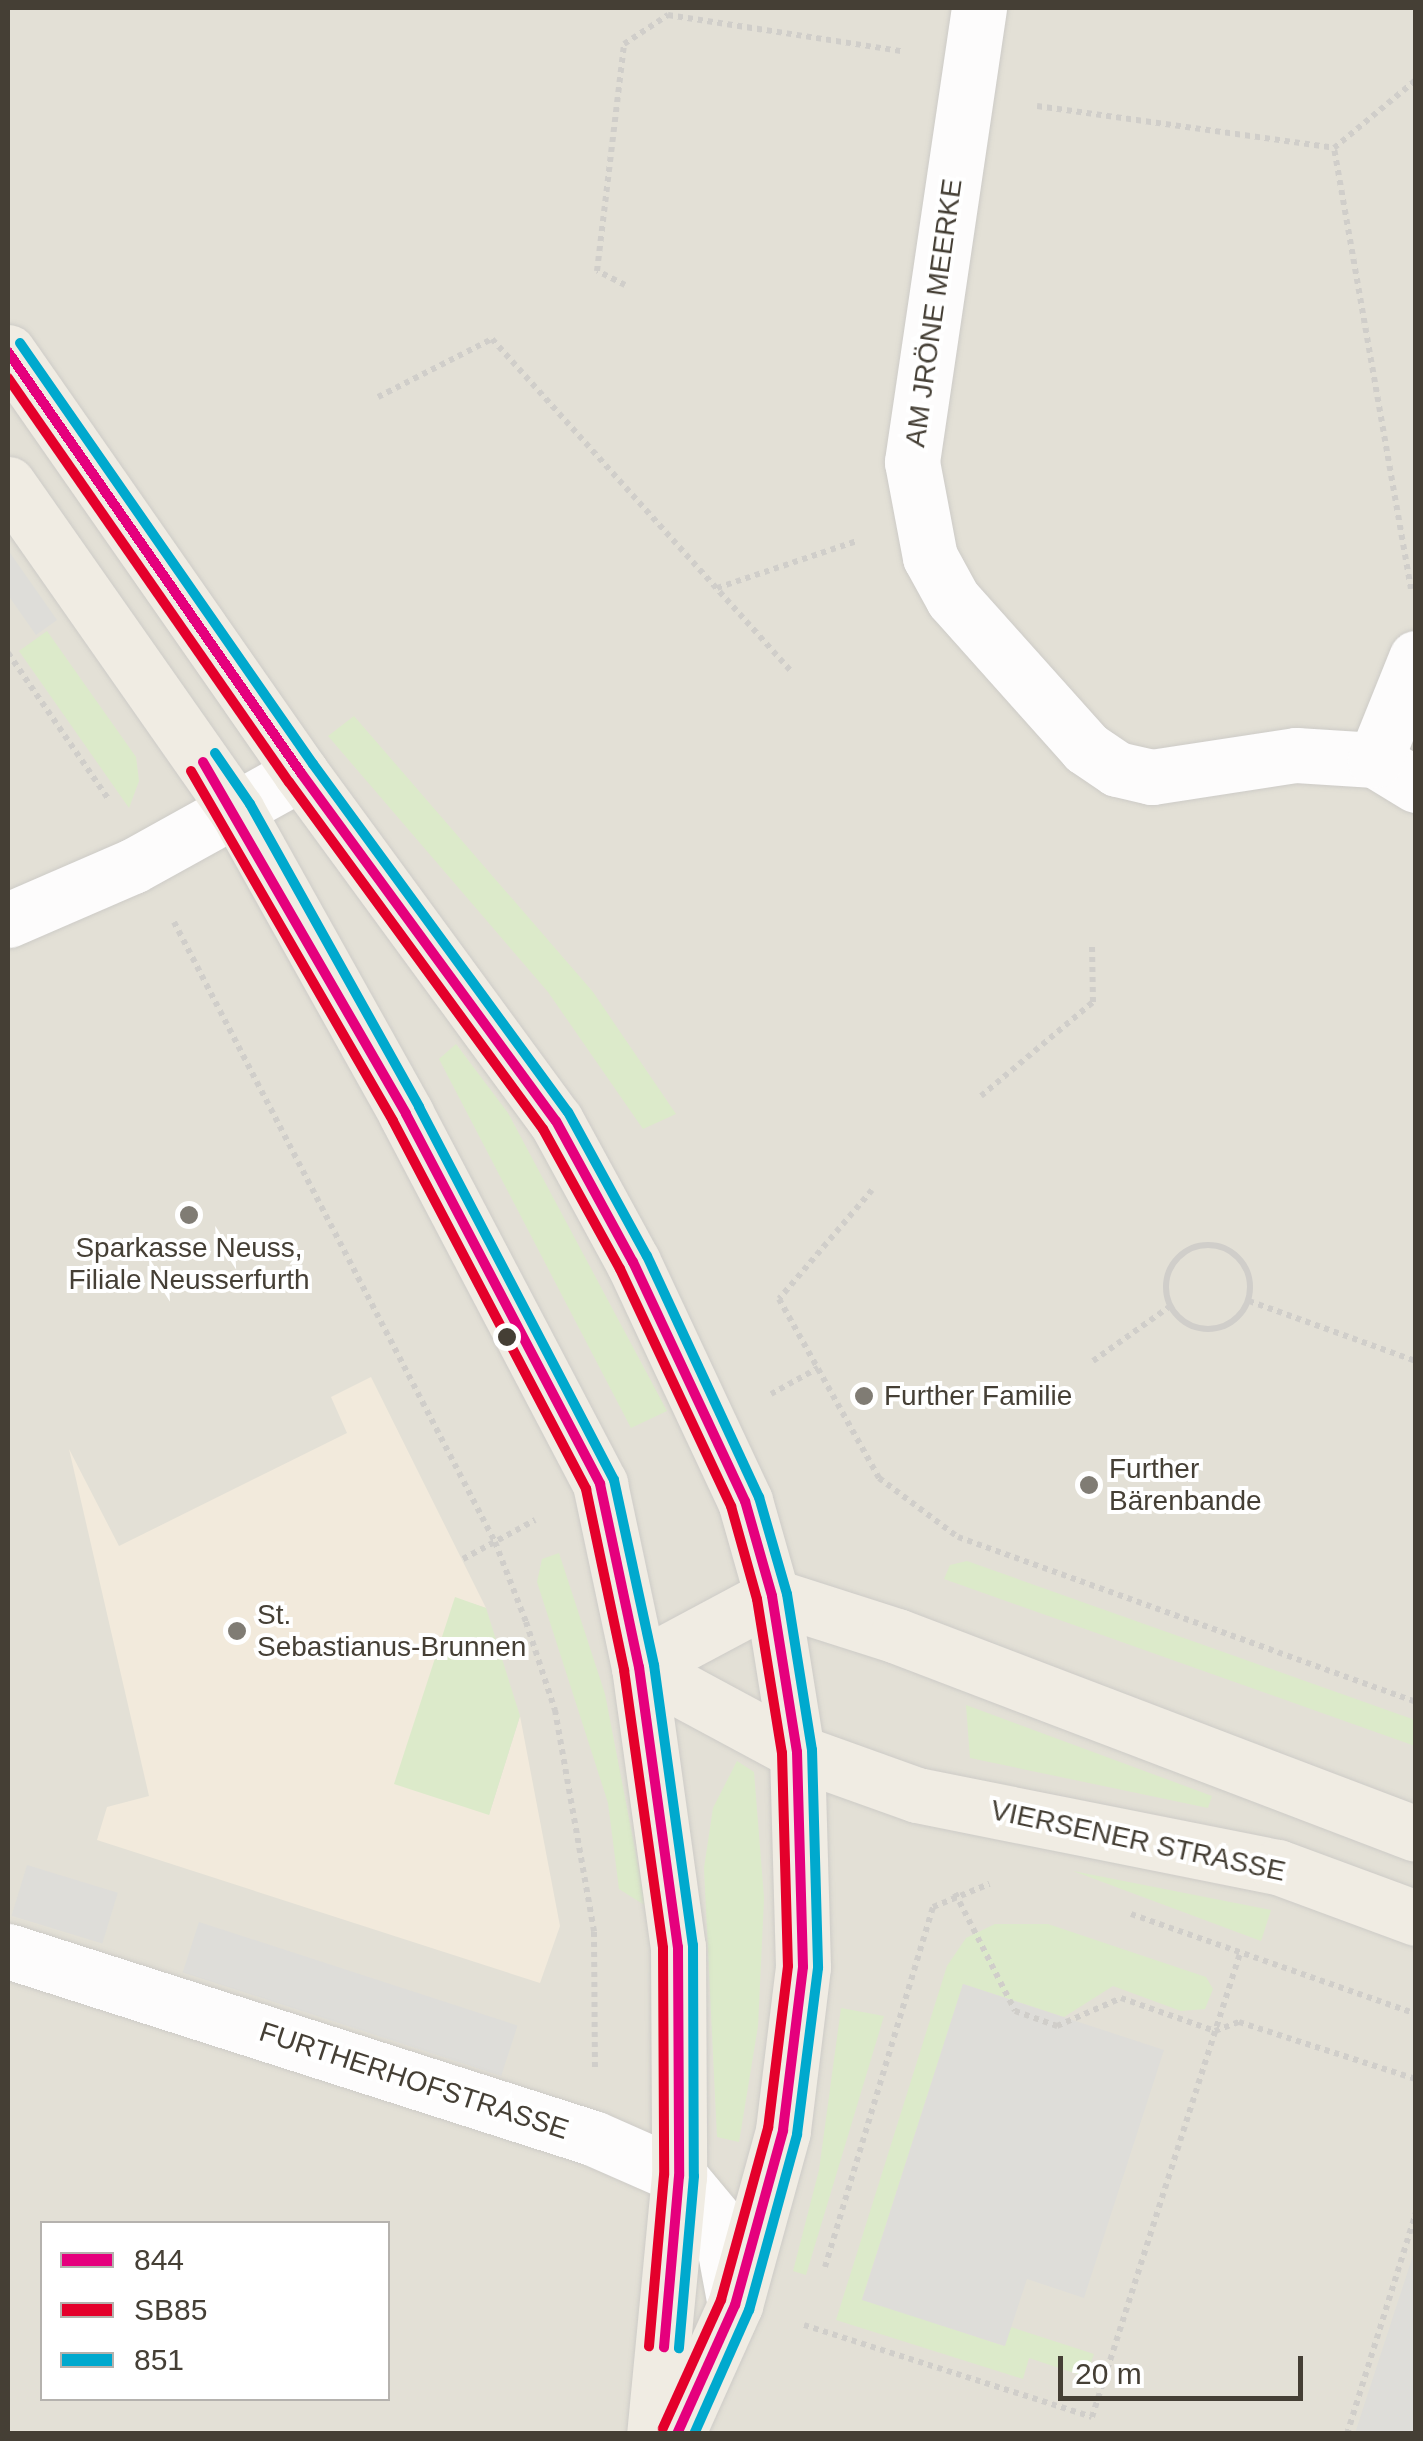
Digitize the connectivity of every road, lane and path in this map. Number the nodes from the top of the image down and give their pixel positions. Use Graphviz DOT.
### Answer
graph roads {
  1 [pos="978,8"];
  2 [pos="969,78"];
  3 [pos="1416,80"];
  4 [pos="1334,148"];
  5 [pos="626,285"];
  6 [pos="8,352"];
  7 [pos="378,396"];
  8 [pos="8,484"];
  9 [pos="920,520"];
  10 [pos="716,589"];
  11 [pos="1412,597"];
  12 [pos="8,653"];
  13 [pos="1416,658"];
  14 [pos="792,672"];
  15 [pos="301,773"];
  16 [pos="1395,773"];
  17 [pos="237,811"];
  18 [pos="142,862"];
  19 [pos="8,920"];
  20 [pos="1092,946"];
  21 [pos="981,1096"];
  22 [pos="872,1190"];
  23 [pos="1248,1301"];
  24 [pos="1170,1307"];
  25 [pos="1093,1361"];
  26 [pos="1416,1361"];
  27 [pos="772,1596"];
  28 [pos="639,1667"];
  29 [pos="1416,1702"];
  30 [pos="796,1752"];
  31 [pos="1416,1834"];
  32 [pos="998,1882"];
  33 [pos="955,1893"];
  34 [pos="1116,1909"];
  35 [pos="1416,1918"];
  36 [pos="8,1951"];
  37 [pos="1240,1953"];
  38 [pos="1416,2014"];
  39 [pos="1215,2030"];
  40 [pos="1416,2080"];
  41 [pos="593,2138"];
  42 [pos="679,2176"];
  43 [pos="1416,2213"];
  44 [pos="824,2270"];
  45 [pos="736,2304"];
  46 [pos="812,2307"];
  47 [pos="807,2326"];
  48 [pos="654,2434"];
  49 [pos="677,2434"];
  50 [pos="1347,2434"];
  1 -- 2 [label="street, AM JRÖNE MEERKE"];
  2 -- 4 [label="path"];
  2 -- 5 [label="path"];
  2 -- 9 [label="street, AM JRÖNE MEERKE"];
  3 -- 4 [label="path"];
  4 -- 11 [label="path"];
  6 -- 15 [label="main road"];
  7 -- 10 [label="path"];
  8 -- 17 [label="main road"];
  9 -- 10 [label="path"];
  9 -- 16 [label="street, AM JRÖNE MEERKE"];
  10 -- 14 [label="path"];
  12 -- 18 [label="path"];
  13 -- 16 [label="street, AM JRÖNE MEERKE"];
  15 -- 17 [label="street"];
  15 -- 27 [label="main road"];
  17 -- 18 [label="street"];
  17 -- 28 [label="main road"];
  18 -- 19 [label="street"];
  18 -- 41 [label="path"];
  20 -- 21 [label="path"];
  22 -- 29 [label="path"];
  23 -- 24 [label="path"];
  23 -- 24 [label="path"];
  23 -- 26 [label="path"];
  24 -- 25 [label="path"];
  27 -- 28 [label="main road"];
  27 -- 30 [label="main road"];
  27 -- 31 [label="main road"];
  28 -- 30 [label="main road, VIERSENER STRASSE"];
  28 -- 42 [label="main road"];
  30 -- 35 [label="main road, VIERSENER STRASSE"];
  30 -- 45 [label="main road"];
  32 -- 33 [label="path"];
  33 -- 39 [label="path"];
  33 -- 44 [label="path"];
  34 -- 37 [label="path"];
  36 -- 41 [label="street, FURTHERHOFSTRASSE"];
  37 -- 38 [label="path"];
  37 -- 39 [label="path"];
  39 -- 40 [label="path"];
  39 -- 47 [label="path"];
  41 -- 42 [label="street, FURTHERHOFSTRASSE"];
  42 -- 45 [label="street, FURTHERHOFSTRASSE"];
  42 -- 48 [label="main road"];
  43 -- 50 [label="path"];
  45 -- 47 [label="path"];
  45 -- 49 [label="main road"];
  46 -- 47 [label="path"];
}
